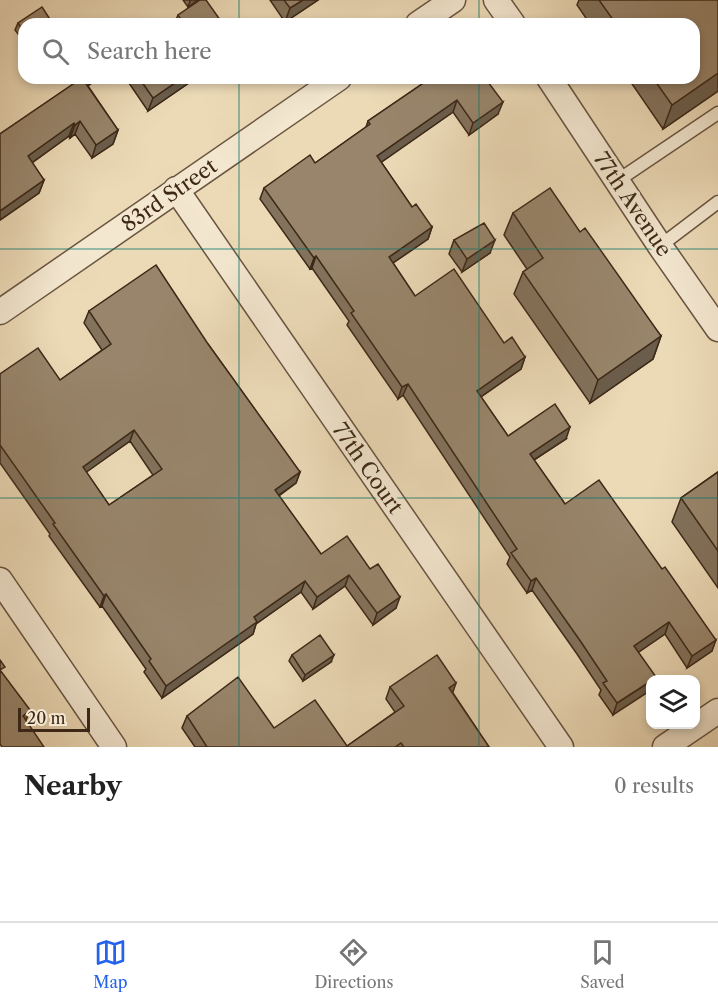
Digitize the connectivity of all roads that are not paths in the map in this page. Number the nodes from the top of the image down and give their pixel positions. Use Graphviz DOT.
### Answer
graph roads {
  1 [pos="453,0"];
  2 [pos="496,0"];
  3 [pos="427,18"];
  4 [pos="509,18"];
  5 [pos="330,84"];
  6 [pos="553,84"];
  7 [pos="718,113"];
  8 [pos="617,181"];
  9 [pos="176,189"];
  10 [pos="718,202"];
  11 [pos="660,246"];
  12 [pos="0,312"];
  13 [pos="718,329"];
  14 [pos="0,580"];
  15 [pos="718,711"];
  16 [pos="114,747"];
  17 [pos="561,747"];
  18 [pos="665,747"];
  1 -- 3 [label="street"];
  2 -- 4 [label="street"];
  5 -- 9 [label="street, 83rd Street"];
  6 -- 8 [label="street, 77th Avenue"];
  7 -- 8 [label="lane"];
  8 -- 11 [label="street, 77th Avenue"];
  9 -- 12 [label="street, 83rd Street"];
  9 -- 17 [label="street, 77th Court"];
  10 -- 11 [label="lane"];
  11 -- 13 [label="street, 77th Avenue"];
  14 -- 16 [label="street"];
  15 -- 18 [label="street"];
}
